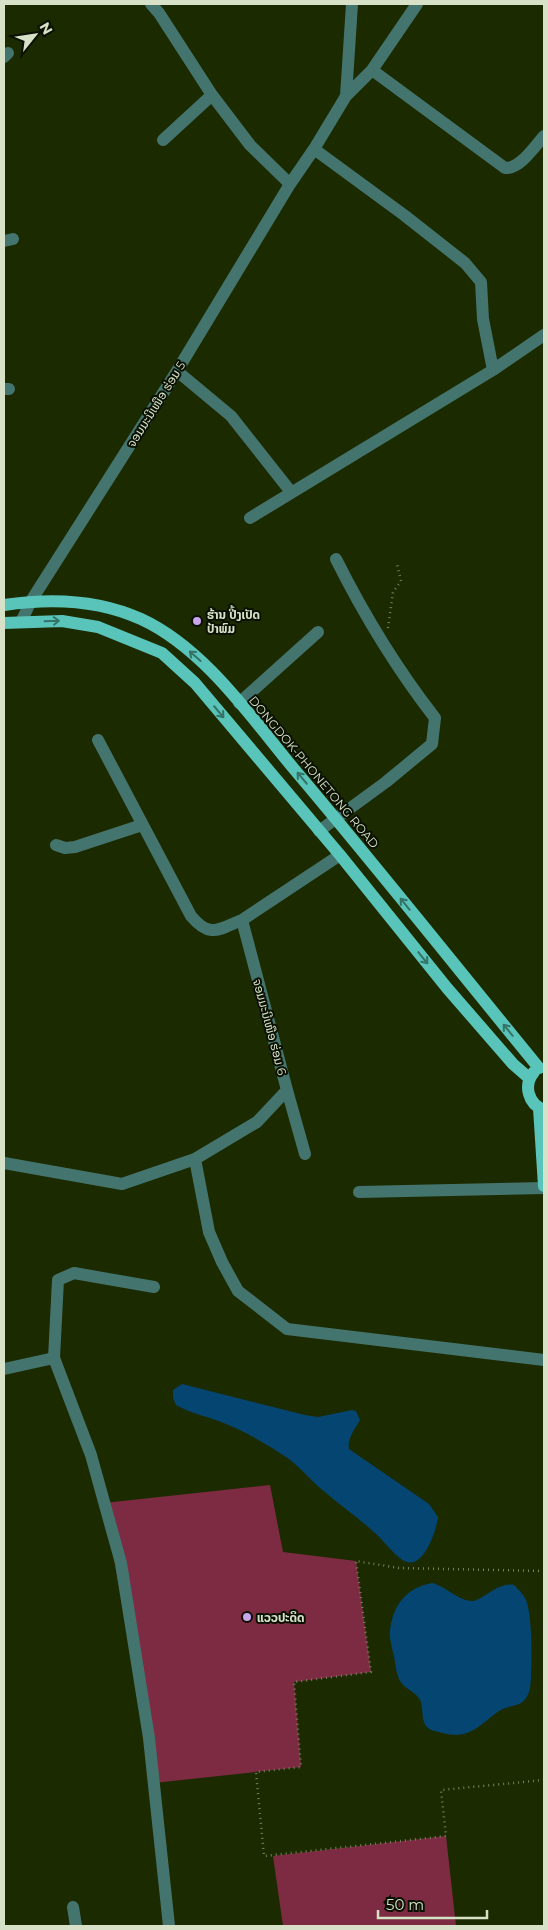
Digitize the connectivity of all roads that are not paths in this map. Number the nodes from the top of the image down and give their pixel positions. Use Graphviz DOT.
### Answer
graph roads {
  1 [pos="352,4"];
  2 [pos="417,4"];
  3 [pos="157,7"];
  4 [pos="372,70"];
  5 [pos="212,95"];
  6 [pos="346,96"];
  7 [pos="544,136"];
  8 [pos="162,140"];
  9 [pos="314,150"];
  10 [pos="290,184"];
  11 [pos="544,335"];
  12 [pos="177,370"];
  13 [pos="493,370"];
  14 [pos="291,492"];
  15 [pos="250,518"];
  16 [pos="336,559"];
  17 [pos="31,601"];
  18 [pos="4,605"];
  19 [pos="4,622"];
  20 [pos="21,622"];
  21 [pos="318,632"];
  22 [pos="239,703"];
  23 [pos="98,740"];
  24 [pos="336,818"];
  25 [pos="142,825"];
  26 [pos="319,831"];
  27 [pos="56,845"];
  28 [pos="340,855"];
  29 [pos="242,920"];
  30 [pos="541,1067"];
  31 [pos="529,1078"];
  32 [pos="287,1090"];
  33 [pos="542,1109"];
  34 [pos="305,1154"];
  35 [pos="195,1159"];
  36 [pos="4,1163"];
  37 [pos="544,1187"];
  38 [pos="359,1192"];
  39 [pos="154,1286"];
  40 [pos="54,1358"];
  41 [pos="544,1360"];
  42 [pos="4,1369"];
  43 [pos="73,1907"];
  44 [pos="76,1926"];
  45 [pos="170,1926"];
  1 -- 6 [label="street"];
  2 -- 4 [label="street"];
  3 -- 5 [label="street"];
  4 -- 6 [label="street"];
  4 -- 7 [label="street"];
  5 -- 8 [label="street"];
  5 -- 10 [label="street"];
  6 -- 9 [label="street, ຈອມມະນີເໜືອ ຮ່ອມ 5"];
  9 -- 10 [label="street, ຈອມມະນີເໜືອ ຮ່ອມ 5"];
  9 -- 13 [label="street"];
  10 -- 12 [label="street, ຈອມມະນີເໜືອ ຮ່ອມ 5"];
  11 -- 13 [label="street"];
  12 -- 14 [label="street"];
  12 -- 17 [label="street, ຈອມມະນີເໜືອ ຮ່ອມ 5"];
  13 -- 14 [label="street"];
  14 -- 15 [label="street"];
  16 -- 24 [label="street"];
  17 -- 18 [label="main road, DONGDOK-PHONETONG ROAD"];
  17 -- 20 [label="street, ຈອມມະນີເໜືອ ຮ່ອມ 5"];
  22 -- 17 [label="main road, DONGDOK-PHONETONG ROAD, one-way"];
  19 -- 20 [label="main road"];
  20 -- 26 [label="main road, one-way"];
  21 -- 22 [label="street"];
  24 -- 22 [label="main road, DONGDOK-PHONETONG ROAD, one-way"];
  23 -- 25 [label="street"];
  24 -- 26 [label="street"];
  30 -- 24 [label="main road, DONGDOK-PHONETONG ROAD, one-way"];
  25 -- 27 [label="street"];
  25 -- 29 [label="street"];
  26 -- 28 [label="main road"];
  28 -- 29 [label="street"];
  28 -- 31 [label="main road, one-way"];
  29 -- 32 [label="street, ຈອມມະນີເໜືອ ຮ່ອມ 6"];
  30 -- 31 [label="main road, DONGDOK-PHONETONG ROAD"];
  31 -- 33 [label="main road"];
  32 -- 34 [label="street"];
  32 -- 35 [label="street, ຈອມມະນີເໜືອ ຮ່ອມ 6"];
  33 -- 37 [label="main road"];
  35 -- 36 [label="street, ຈອມມະນີເໜືອ ຮ່ອມ 6"];
  35 -- 41 [label="street"];
  37 -- 38 [label="street"];
  39 -- 40 [label="street"];
  40 -- 42 [label="street"];
  40 -- 45 [label="street"];
  43 -- 44 [label="street"];
}
